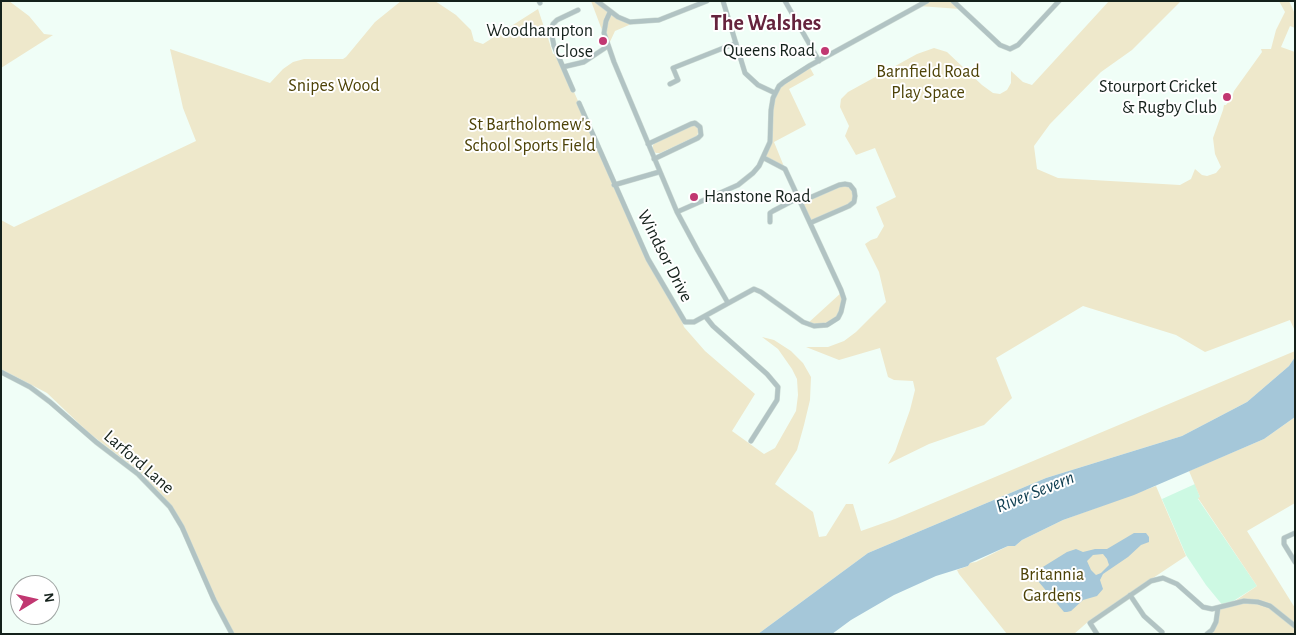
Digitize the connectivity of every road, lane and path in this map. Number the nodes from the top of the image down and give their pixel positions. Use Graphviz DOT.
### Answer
graph roads {
  1 [pos="597,1"];
  2 [pos="708,1"];
  3 [pos="723,1"];
  4 [pos="785,1"];
  5 [pos="927,1"];
  6 [pos="953,1"];
  7 [pos="1059,1"];
  8 [pos="695,4"];
  9 [pos="578,10"];
  10 [pos="610,12"];
  11 [pos="736,43"];
  12 [pos="608,46"];
  13 [pos="819,61"];
  14 [pos="563,67"];
  15 [pos="670,84"];
  16 [pos="573,90"];
  17 [pos="775,93"];
  18 [pos="579,103"];
  19 [pos="648,144"];
  20 [pos="764,158"];
  21 [pos="654,159"];
  22 [pos="659,172"];
  23 [pos="614,185"];
  24 [pos="799,200"];
  25 [pos="677,212"];
  26 [pos="770,222"];
  27 [pos="810,223"];
  28 [pos="728,303"];
  29 [pos="705,316"];
  30 [pos="1,372"];
  31 [pos="751,441"];
  32 [pos="1295,533"];
  33 [pos="1295,562"];
  34 [pos="1130,595"];
  35 [pos="1218,608"];
  36 [pos="1295,626"];
  37 [pos="1162,632"];
  38 [pos="232,634"];
  39 [pos="1098,634"];
  40 [pos="1207,634"];
  1 -- 10 [label="street"];
  2 -- 8 [label="street"];
  3 -- 11 [label="street"];
  4 -- 13 [label="street"];
  5 -- 13 [label="street"];
  6 -- 7 [label="street"];
  8 -- 10 [label="street"];
  9 -- 14 [label="street"];
  10 -- 12 [label="street"];
  11 -- 15 [label="street"];
  11 -- 17 [label="street"];
  12 -- 14 [label="street"];
  12 -- 19 [label="street"];
  13 -- 17 [label="street"];
  14 -- 16 [label="street"];
  17 -- 20 [label="street"];
  18 -- 23 [label="street, Windsor Drive"];
  19 -- 21 [label="street"];
  19 -- 21 [label="street"];
  20 -- 24 [label="street"];
  20 -- 25 [label="street"];
  21 -- 22 [label="street"];
  22 -- 23 [label="street"];
  22 -- 25 [label="street"];
  23 -- 29 [label="street, Windsor Drive"];
  24 -- 26 [label="street"];
  24 -- 27 [label="street"];
  24 -- 27 [label="street"];
  25 -- 28 [label="street"];
  27 -- 28 [label="street, Windsor Drive"];
  28 -- 29 [label="street, Windsor Drive"];
  29 -- 31 [label="street"];
  30 -- 38 [label="street, Larford Lane"];
  32 -- 33 [label="street"];
  34 -- 35 [label="street"];
  34 -- 37 [label="street"];
  34 -- 39 [label="street"];
  35 -- 36 [label="street"];
  35 -- 40 [label="street"];
}
